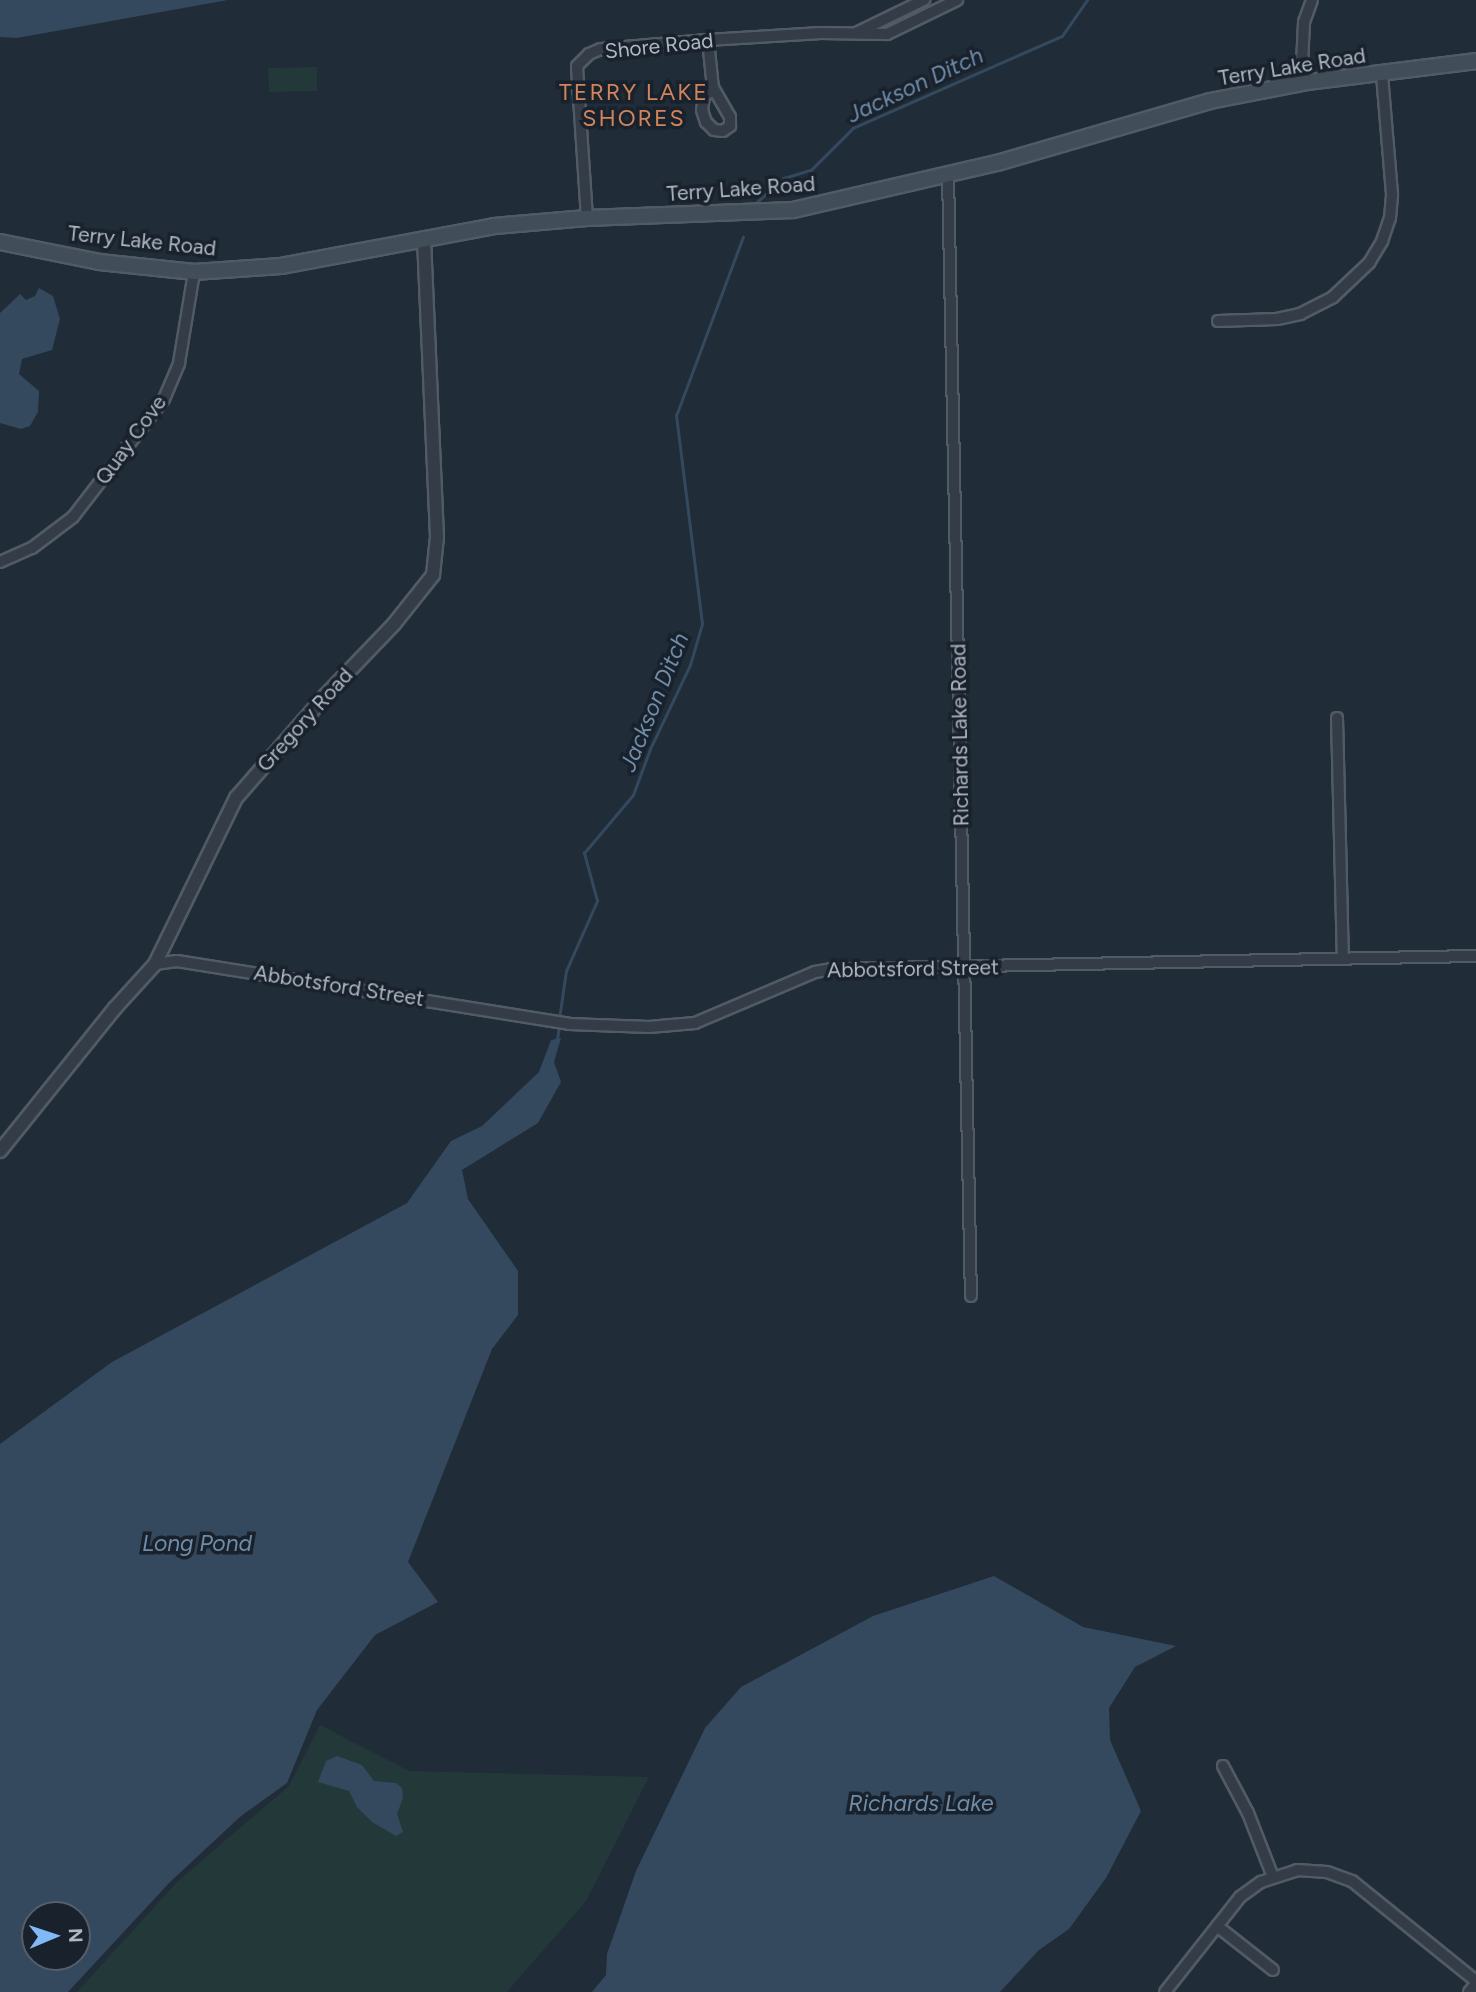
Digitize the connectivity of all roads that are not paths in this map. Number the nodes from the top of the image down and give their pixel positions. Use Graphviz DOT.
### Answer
graph roads {
  1 [pos="924,0"];
  2 [pos="957,0"];
  3 [pos="1312,0"];
  4 [pos="856,33"];
  5 [pos="708,40"];
  6 [pos="1476,61"];
  7 [pos="1382,74"];
  8 [pos="1301,84"];
  9 [pos="713,88"];
  10 [pos="948,173"];
  11 [pos="587,218"];
  12 [pos="424,238"];
  13 [pos="0,242"];
  14 [pos="194,272"];
  15 [pos="1218,321"];
  16 [pos="0,562"];
  17 [pos="1337,719"];
  18 [pos="1476,956"];
  19 [pos="1343,959"];
  20 [pos="155,964"];
  21 [pos="964,968"];
  22 [pos="0,1151"];
  23 [pos="971,1296"];
  24 [pos="1223,1766"];
  25 [pos="1273,1877"];
  26 [pos="1217,1926"];
  27 [pos="1273,1970"];
  28 [pos="1476,1982"];
  29 [pos="1165,1992"];
  30 [pos="1469,1992"];
  1 -- 4 [label="street, Shore Road"];
  2 -- 4 [label="street, Shore Road"];
  3 -- 8 [label="street"];
  4 -- 5 [label="street, Shore Road"];
  5 -- 9 [label="street"];
  5 -- 11 [label="street, Shore Road"];
  6 -- 7 [label="main road, Terry Lake Road"];
  7 -- 8 [label="main road, Terry Lake Road"];
  7 -- 15 [label="street"];
  8 -- 10 [label="main road, Terry Lake Road"];
  10 -- 11 [label="main road, Terry Lake Road"];
  10 -- 21 [label="street, Richards Lake Road"];
  11 -- 12 [label="main road, Terry Lake Road"];
  12 -- 14 [label="main road, Terry Lake Road"];
  12 -- 20 [label="street, Gregory Road"];
  13 -- 14 [label="main road, Terry Lake Road"];
  14 -- 16 [label="street, Quay Cove"];
  17 -- 19 [label="street"];
  18 -- 19 [label="street, Abbotsford Street"];
  19 -- 21 [label="street, Abbotsford Street"];
  20 -- 21 [label="street, Abbotsford Street"];
  20 -- 22 [label="street, Gregory Road"];
  21 -- 23 [label="street, Richards Lake Road"];
  24 -- 25 [label="street"];
  25 -- 26 [label="street"];
  25 -- 28 [label="street"];
  26 -- 27 [label="street"];
  26 -- 29 [label="street"];
  28 -- 30 [label="street"];
}
